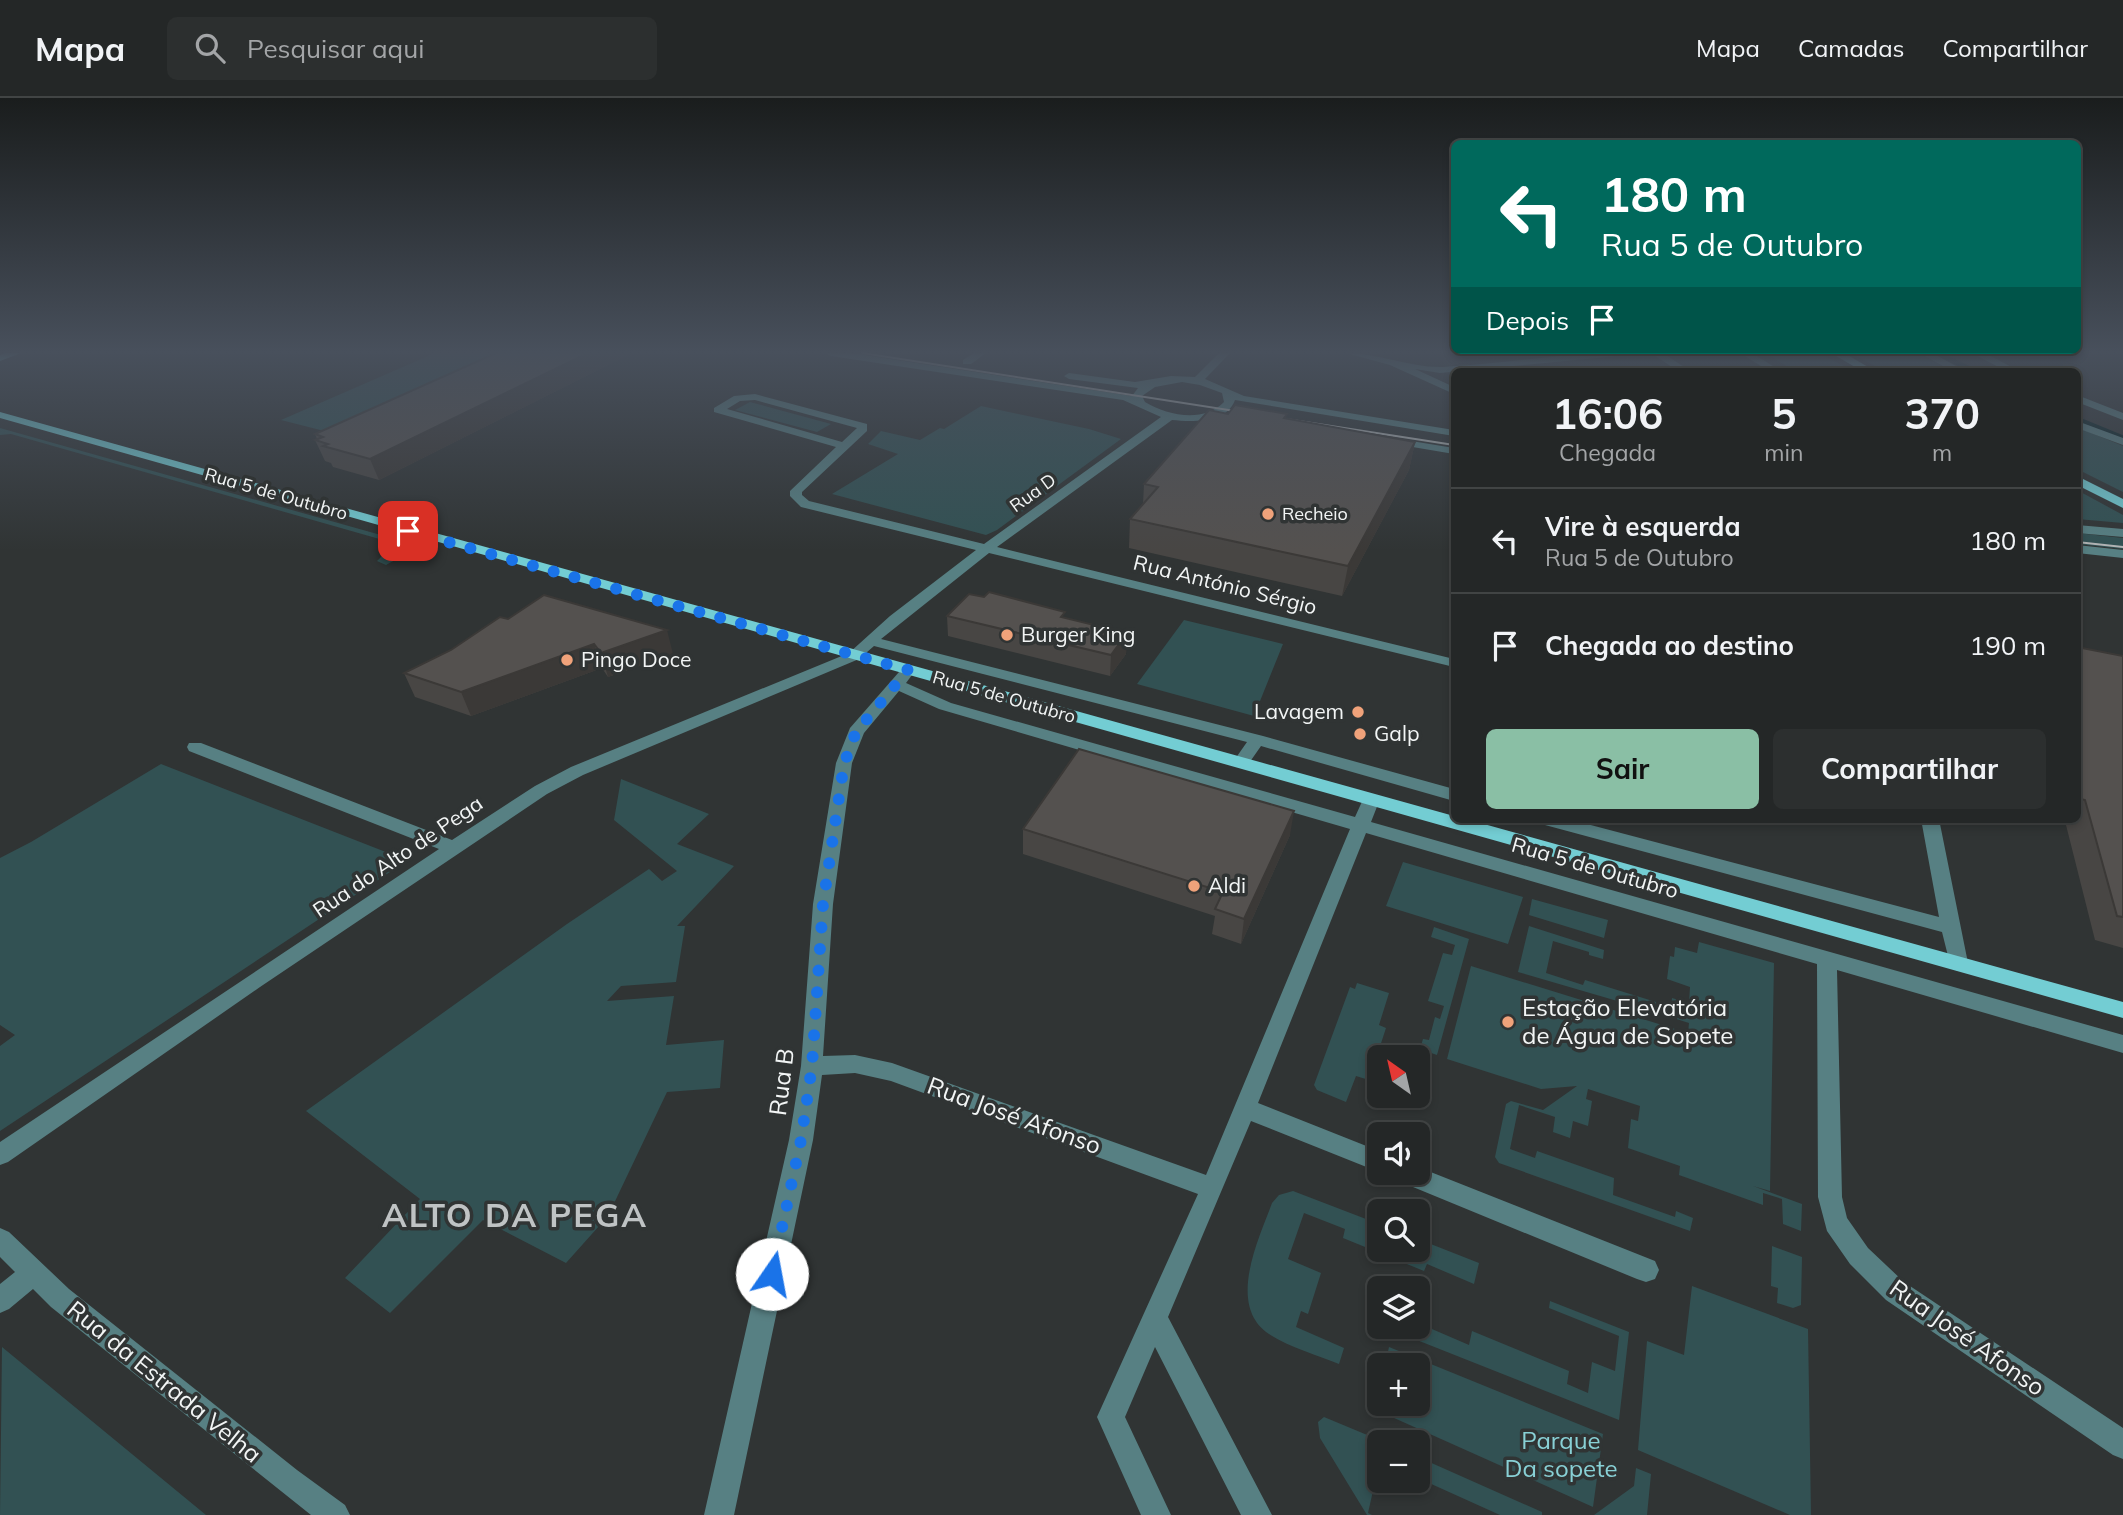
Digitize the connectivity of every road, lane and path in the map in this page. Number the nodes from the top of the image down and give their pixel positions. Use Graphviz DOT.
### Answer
graph roads {
  1 [pos="15,419"];
  2 [pos="745,419"];
  3 [pos="837,419"];
  4 [pos="1166,419"];
  5 [pos="1365,419"];
  6 [pos="2081,426"];
  7 [pos="1451,433"];
  8 [pos="1386,440"];
  9 [pos="2123,442"];
  10 [pos="844,446"];
  11 [pos="1451,451"];
  12 [pos="2081,482"];
  13 [pos="2123,504"];
  14 [pos="2081,529"];
  15 [pos="2123,533"];
  16 [pos="986,549"];
  17 [pos="2081,549"];
  18 [pos="2123,554"];
  19 [pos="871,641"];
  20 [pos="854,656"];
  21 [pos="1451,662"];
  22 [pos="902,677"];
  23 [pos="1257,740"];
  24 [pos="195,747"];
  25 [pos="1241,762"];
  26 [pos="1430,788"];
  27 [pos="1451,794"];
  28 [pos="1371,799"];
  29 [pos="1423,813"];
  30 [pos="1451,821"];
  31 [pos="1459,823"];
  32 [pos="1560,823"];
  33 [pos="1931,823"];
  34 [pos="1360,825"];
  35 [pos="452,847"];
  36 [pos="1953,928"];
  37 [pos="1827,958"];
  38 [pos="1958,963"];
  39 [pos="2123,1010"];
  40 [pos="2123,1044"];
  41 [pos="812,1066"];
  42 [pos="1245,1108"];
  43 [pos="0,1155"];
  44 [pos="1367,1158"];
  45 [pos="1430,1183"];
  46 [pos="1212,1188"];
  47 [pos="0,1240"];
  48 [pos="1646,1270"];
  49 [pos="33,1273"];
  50 [pos="0,1300"];
  51 [pos="1154,1317"];
  52 [pos="2123,1445"];
  53 [pos="335,1515"];
  54 [pos="719,1515"];
  55 [pos="1156,1515"];
  56 [pos="1257,1515"];
  1 -- 20 [label="main road, Rua 5 de Outubro"];
  2 -- 10 [label="street"];
  3 -- 10 [label="street"];
  4 -- 16 [label="street, Rua D"];
  5 -- 7 [label="street"];
  6 -- 9 [label="street"];
  8 -- 11 [label="street"];
  10 -- 16 [label="street, Rua António Sérgio"];
  12 -- 13 [label="main road"];
  14 -- 15 [label="street"];
  16 -- 19 [label="street, Rua D"];
  16 -- 21 [label="street, Rua António Sérgio"];
  17 -- 18 [label="street"];
  19 -- 20 [label="street, Rua do Alto de Pega"];
  19 -- 23 [label="street, Rua 5 de Outubro"];
  20 -- 22 [label="main road, Rua 5 de Outubro"];
  20 -- 35 [label="street, Rua do Alto de Pega"];
  22 -- 25 [label="main road, Rua 5 de Outubro"];
  22 -- 34 [label="street, Rua 5 de Outubro"];
  22 -- 41 [label="street, Rua B"];
  23 -- 25 [label="street"];
  23 -- 26 [label="street, Rua 5 de Outubro"];
  24 -- 35 [label="street"];
  25 -- 28 [label="main road, Rua 5 de Outubro"];
  26 -- 27 [label="street, Rua 5 de Outubro"];
  26 -- 29 [label="street"];
  28 -- 29 [label="main road, Rua 5 de Outubro"];
  28 -- 34 [label="street"];
  29 -- 30 [label="main road, Rua 5 de Outubro"];
  31 -- 38 [label="main road, Rua 5 de Outubro"];
  32 -- 36 [label="street, Rua 5 de Outubro"];
  33 -- 36 [label="street"];
  34 -- 37 [label="street, Rua 5 de Outubro"];
  34 -- 42 [label="street"];
  35 -- 43 [label="street, Rua do Alto de Pega"];
  36 -- 38 [label="street"];
  37 -- 40 [label="street, Rua 5 de Outubro"];
  37 -- 52 [label="street, Rua José Afonso"];
  38 -- 39 [label="main road, Rua 5 de Outubro"];
  41 -- 46 [label="street, Rua José Afonso"];
  41 -- 54 [label="street, Rua B"];
  42 -- 44 [label="street"];
  42 -- 46 [label="street"];
  45 -- 48 [label="street"];
  46 -- 51 [label="street"];
  47 -- 49 [label="street, Rua da Estrada Velha"];
  49 -- 50 [label="street"];
  49 -- 53 [label="street, Rua da Estrada Velha"];
  51 -- 55 [label="street"];
  51 -- 56 [label="street"];
}
